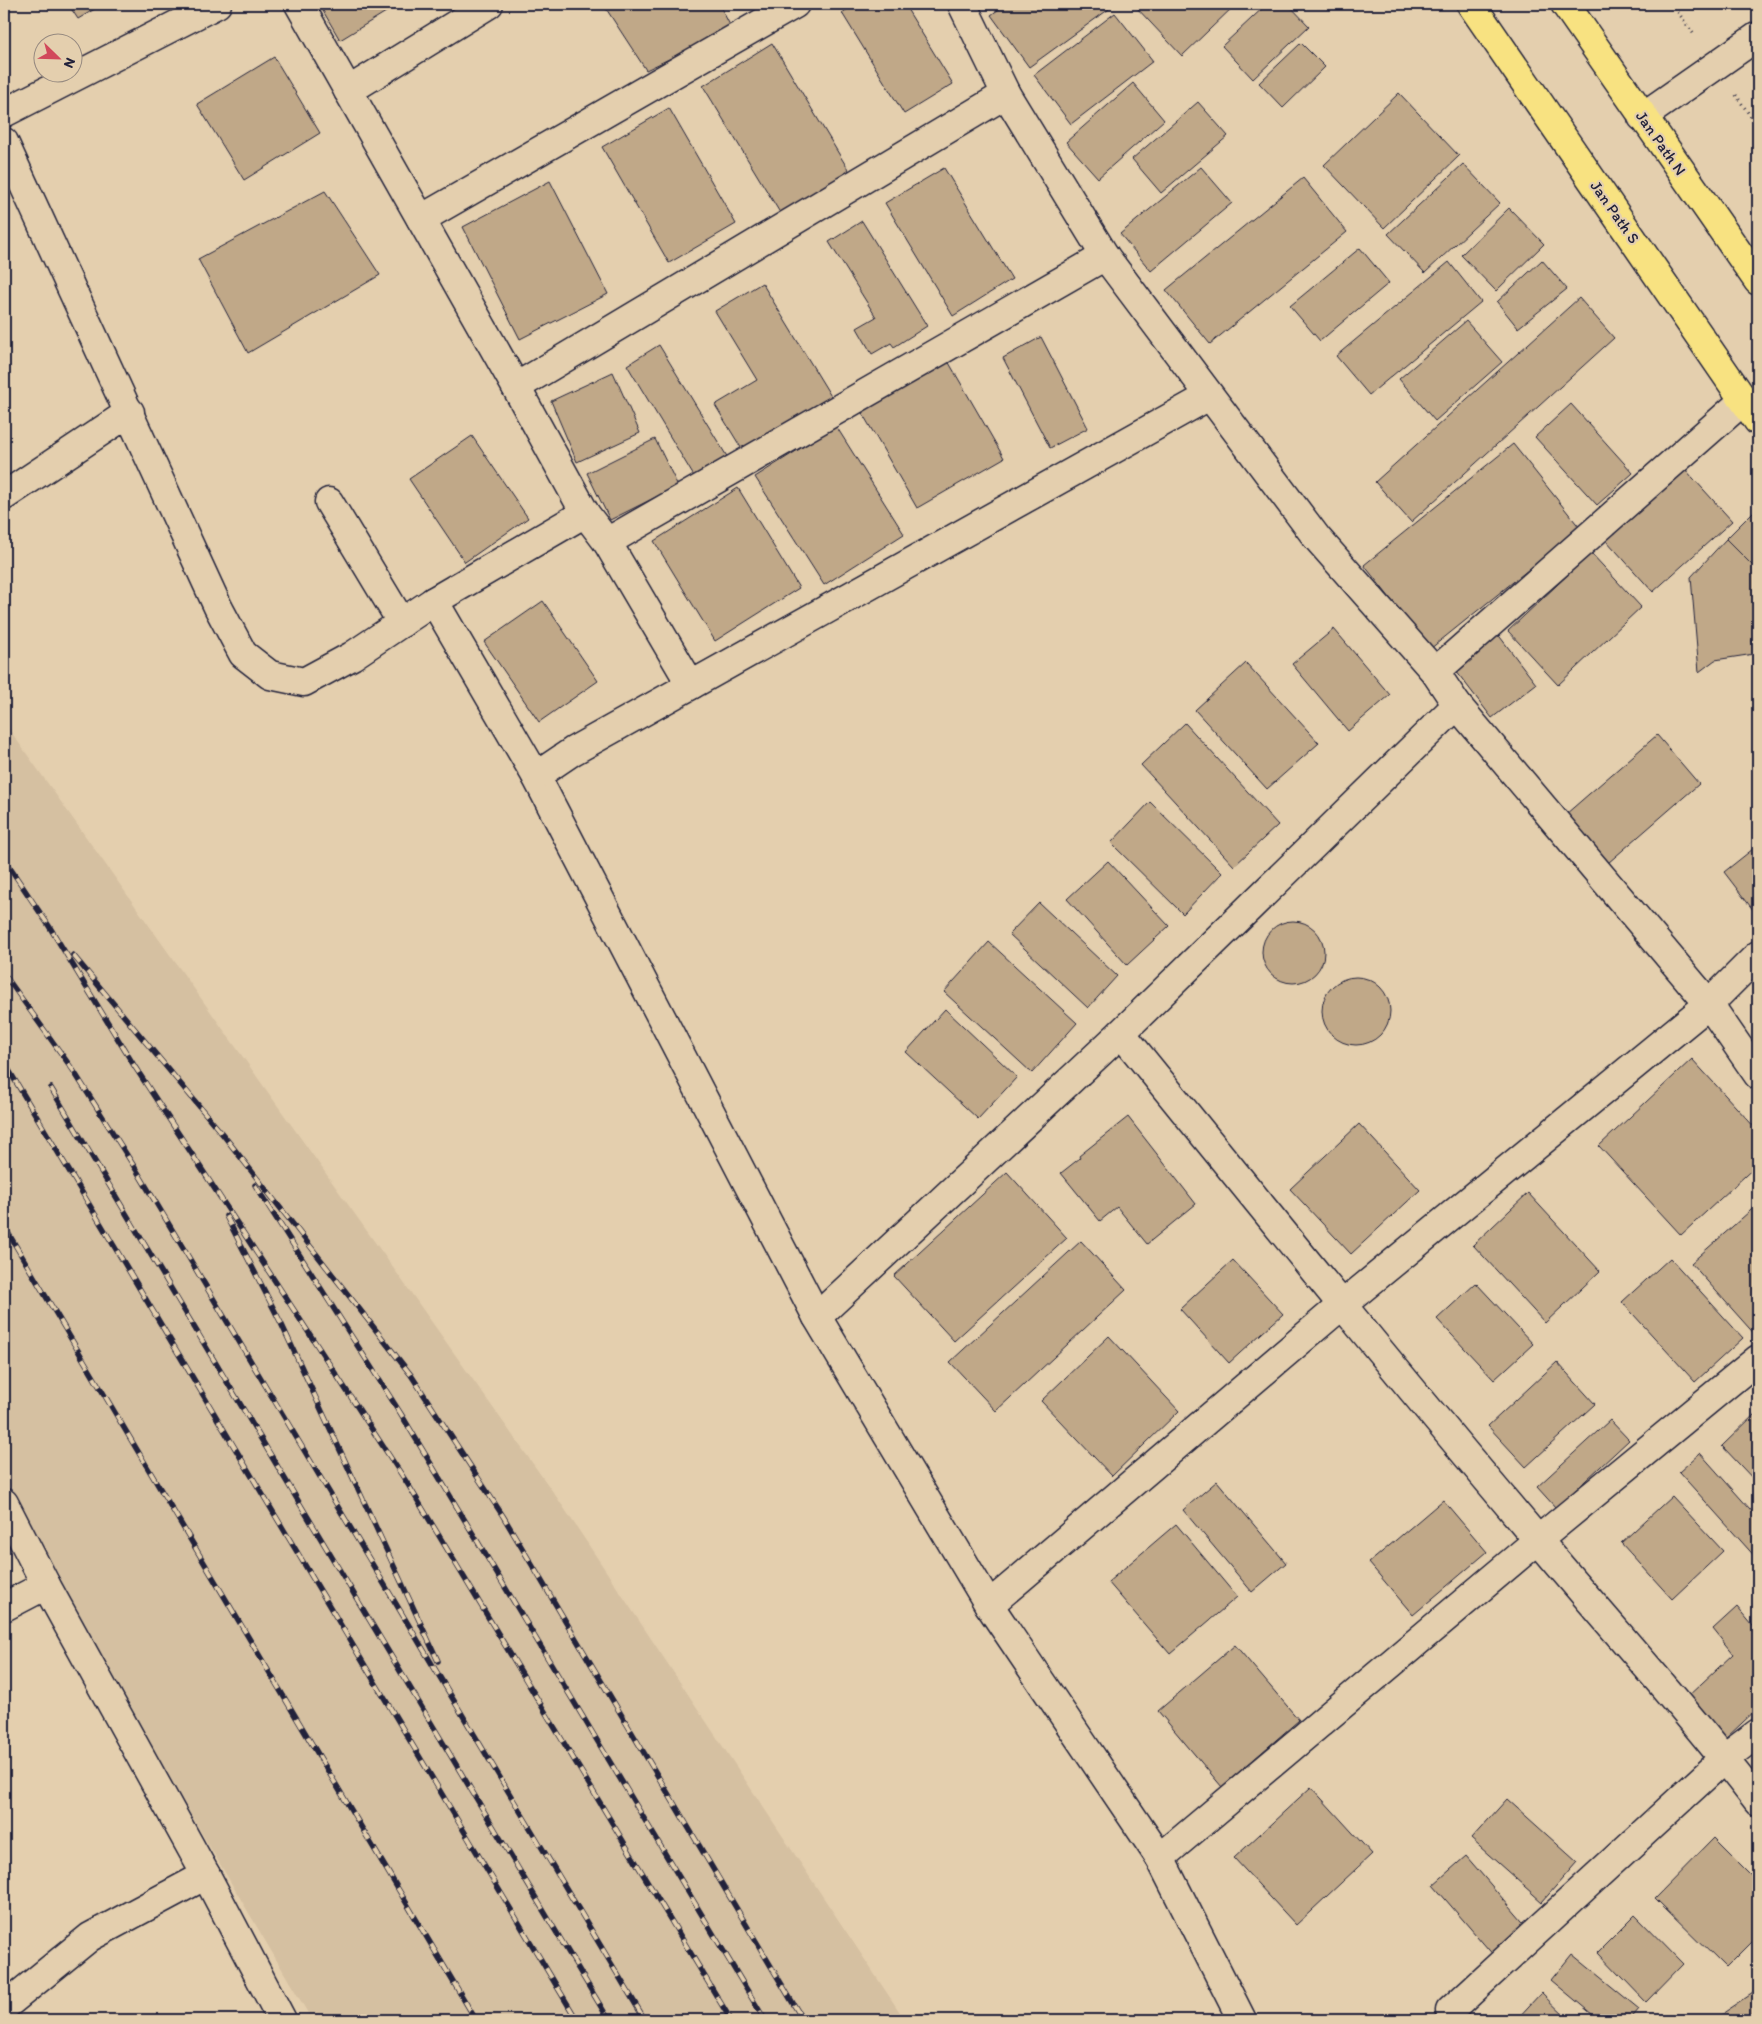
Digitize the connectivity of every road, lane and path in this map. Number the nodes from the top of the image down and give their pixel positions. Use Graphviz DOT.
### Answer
graph roads {
  1 [pos="217,4"];
  2 [pos="299,4"];
  3 [pos="489,4"];
  4 [pos="795,4"];
  5 [pos="962,4"];
  6 [pos="1471,4"];
  7 [pos="1565,4"];
  8 [pos="1758,36"];
  9 [pos="348,91"];
  10 [pos="1006,94"];
  11 [pos="4,113"];
  12 [pos="1642,117"];
  13 [pos="4,142"];
  14 [pos="421,219"];
  15 [pos="1105,256"];
  16 [pos="1758,281"];
  17 [pos="516,387"];
  18 [pos="1210,396"];
  19 [pos="1751,410"];
  20 [pos="130,412"];
  21 [pos="4,496"];
  22 [pos="329,502"];
  23 [pos="585,512"];
  24 [pos="607,542"];
  25 [pos="434,601"];
  26 [pos="402,623"];
  27 [pos="1435,672"];
  28 [pos="692,685"];
  29 [pos="1457,705"];
  30 [pos="536,776"];
  31 [pos="1758,955"];
  32 [pos="1709,1004"];
  33 [pos="1121,1033"];
  34 [pos="1758,1075"];
  35 [pos="1342,1304"];
  36 [pos="817,1317"];
  37 [pos="1758,1359"];
  38 [pos="4,1503"];
  39 [pos="1538,1540"];
  40 [pos="46,1585"];
  41 [pos="989,1605"];
  42 [pos="4,1607"];
  43 [pos="1758,1733"];
  44 [pos="1725,1758"];
  45 [pos="1758,1802"];
  46 [pos="1160,1858"];
  47 [pos="206,1875"];
  48 [pos="4,2007"];
  49 [pos="1450,2011"];
  50 [pos="282,2020"];
  51 [pos="1242,2020"];
  1 -- 11 [label="street"];
  2 -- 9 [label="street"];
  3 -- 9 [label="street"];
  4 -- 14 [label="street"];
  5 -- 10 [label="street"];
  6 -- 19 [label="main road, Jan Path S"];
  7 -- 12 [label="main road, Jan Path N"];
  8 -- 12 [label="street"];
  9 -- 14 [label="street"];
  10 -- 15 [label="street"];
  10 -- 17 [label="street"];
  12 -- 16 [label="main road, Jan Path N"];
  13 -- 20 [label="street"];
  14 -- 17 [label="street"];
  15 -- 18 [label="street"];
  15 -- 24 [label="street"];
  17 -- 23 [label="street"];
  18 -- 27 [label="street"];
  18 -- 28 [label="street"];
  19 -- 27 [label="street"];
  20 -- 21 [label="street"];
  20 -- 26 [label="street"];
  22 -- 26 [label="street"];
  23 -- 24 [label="street"];
  23 -- 25 [label="street"];
  24 -- 28 [label="street"];
  25 -- 26 [label="street"];
  25 -- 30 [label="street"];
  27 -- 29 [label="street"];
  28 -- 30 [label="street"];
  29 -- 32 [label="street"];
  29 -- 33 [label="street"];
  30 -- 36 [label="street"];
  31 -- 32 [label="street"];
  32 -- 34 [label="street"];
  32 -- 35 [label="street"];
  33 -- 35 [label="street"];
  33 -- 36 [label="street"];
  35 -- 39 [label="street"];
  35 -- 41 [label="street"];
  36 -- 41 [label="street"];
  37 -- 39 [label="street"];
  38 -- 40 [label="street"];
  39 -- 44 [label="street"];
  39 -- 46 [label="street"];
  40 -- 42 [label="street"];
  40 -- 47 [label="street"];
  41 -- 46 [label="street"];
  43 -- 44 [label="street"];
  44 -- 45 [label="street"];
  44 -- 49 [label="street"];
  46 -- 51 [label="street"];
  47 -- 48 [label="street"];
  47 -- 50 [label="street"];
}
